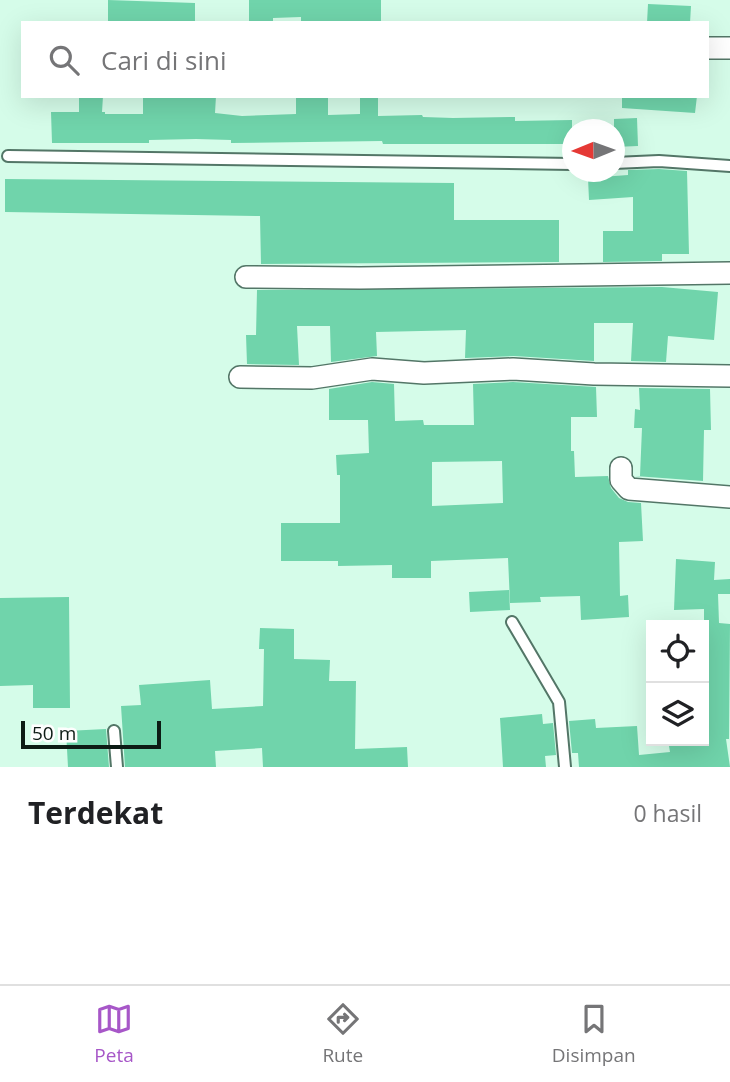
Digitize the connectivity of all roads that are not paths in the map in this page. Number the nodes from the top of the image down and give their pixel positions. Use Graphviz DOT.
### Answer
graph roads {
  1 [pos="709,48"];
  2 [pos="730,48"];
  3 [pos="8,156"];
  4 [pos="625,163"];
  5 [pos="562,164"];
  6 [pos="730,166"];
  7 [pos="730,273"];
  8 [pos="246,277"];
  9 [pos="730,376"];
  10 [pos="240,377"];
  11 [pos="621,468"];
  12 [pos="730,497"];
  13 [pos="512,622"];
  14 [pos="114,731"];
  15 [pos="117,767"];
  16 [pos="565,767"];
  1 -- 2 [label="street"];
  3 -- 5 [label="lane"];
  4 -- 6 [label="lane"];
  7 -- 8 [label="street"];
  9 -- 10 [label="street"];
  11 -- 12 [label="street"];
  13 -- 16 [label="lane"];
  14 -- 15 [label="lane"];
}
